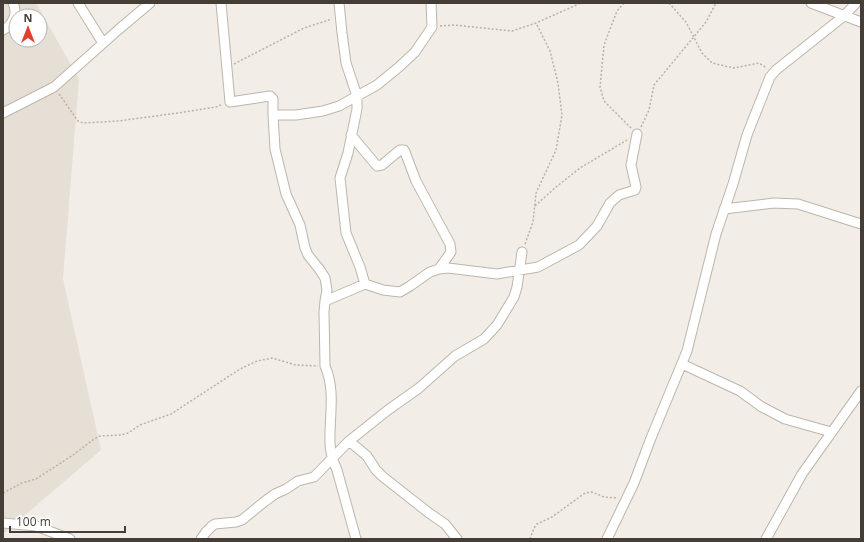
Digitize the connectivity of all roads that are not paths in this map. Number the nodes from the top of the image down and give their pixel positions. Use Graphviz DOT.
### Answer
graph roads {
  1 [pos="13,3"];
  2 [pos="78,3"];
  3 [pos="150,3"];
  4 [pos="221,3"];
  5 [pos="339,3"];
  6 [pos="431,3"];
  7 [pos="811,3"];
  8 [pos="856,3"];
  9 [pos="844,16"];
  10 [pos="861,22"];
  11 [pos="3,30"];
  12 [pos="103,43"];
  13 [pos="357,96"];
  14 [pos="3,113"];
  15 [pos="273,115"];
  16 [pos="637,134"];
  17 [pos="351,135"];
  18 [pos="724,209"];
  19 [pos="861,224"];
  20 [pos="522,252"];
  21 [pos="439,270"];
  22 [pos="519,271"];
  23 [pos="365,284"];
  24 [pos="325,301"];
  25 [pos="682,364"];
  26 [pos="861,391"];
  27 [pos="831,432"];
  28 [pos="349,441"];
  29 [pos="332,459"];
  30 [pos="3,523"];
  31 [pos="70,539"];
  32 [pos="201,539"];
  33 [pos="356,539"];
  34 [pos="457,539"];
  35 [pos="607,539"];
  36 [pos="766,539"];
  1 -- 11 [label="street"];
  2 -- 12 [label="street"];
  3 -- 12 [label="street"];
  4 -- 15 [label="street"];
  5 -- 13 [label="street"];
  6 -- 13 [label="street"];
  7 -- 9 [label="street"];
  8 -- 9 [label="street"];
  9 -- 10 [label="street"];
  9 -- 18 [label="street"];
  12 -- 14 [label="street"];
  13 -- 15 [label="street"];
  13 -- 17 [label="street"];
  15 -- 24 [label="street"];
  16 -- 22 [label="street"];
  17 -- 21 [label="street"];
  17 -- 23 [label="street"];
  18 -- 19 [label="street"];
  18 -- 25 [label="street"];
  20 -- 22 [label="street"];
  21 -- 22 [label="street"];
  21 -- 23 [label="street"];
  22 -- 28 [label="street"];
  23 -- 24 [label="street"];
  24 -- 29 [label="street"];
  25 -- 27 [label="street"];
  25 -- 35 [label="street"];
  26 -- 27 [label="street"];
  27 -- 36 [label="street"];
  28 -- 29 [label="street"];
  28 -- 34 [label="street"];
  29 -- 32 [label="street"];
  29 -- 33 [label="street"];
  30 -- 31 [label="street"];
}
